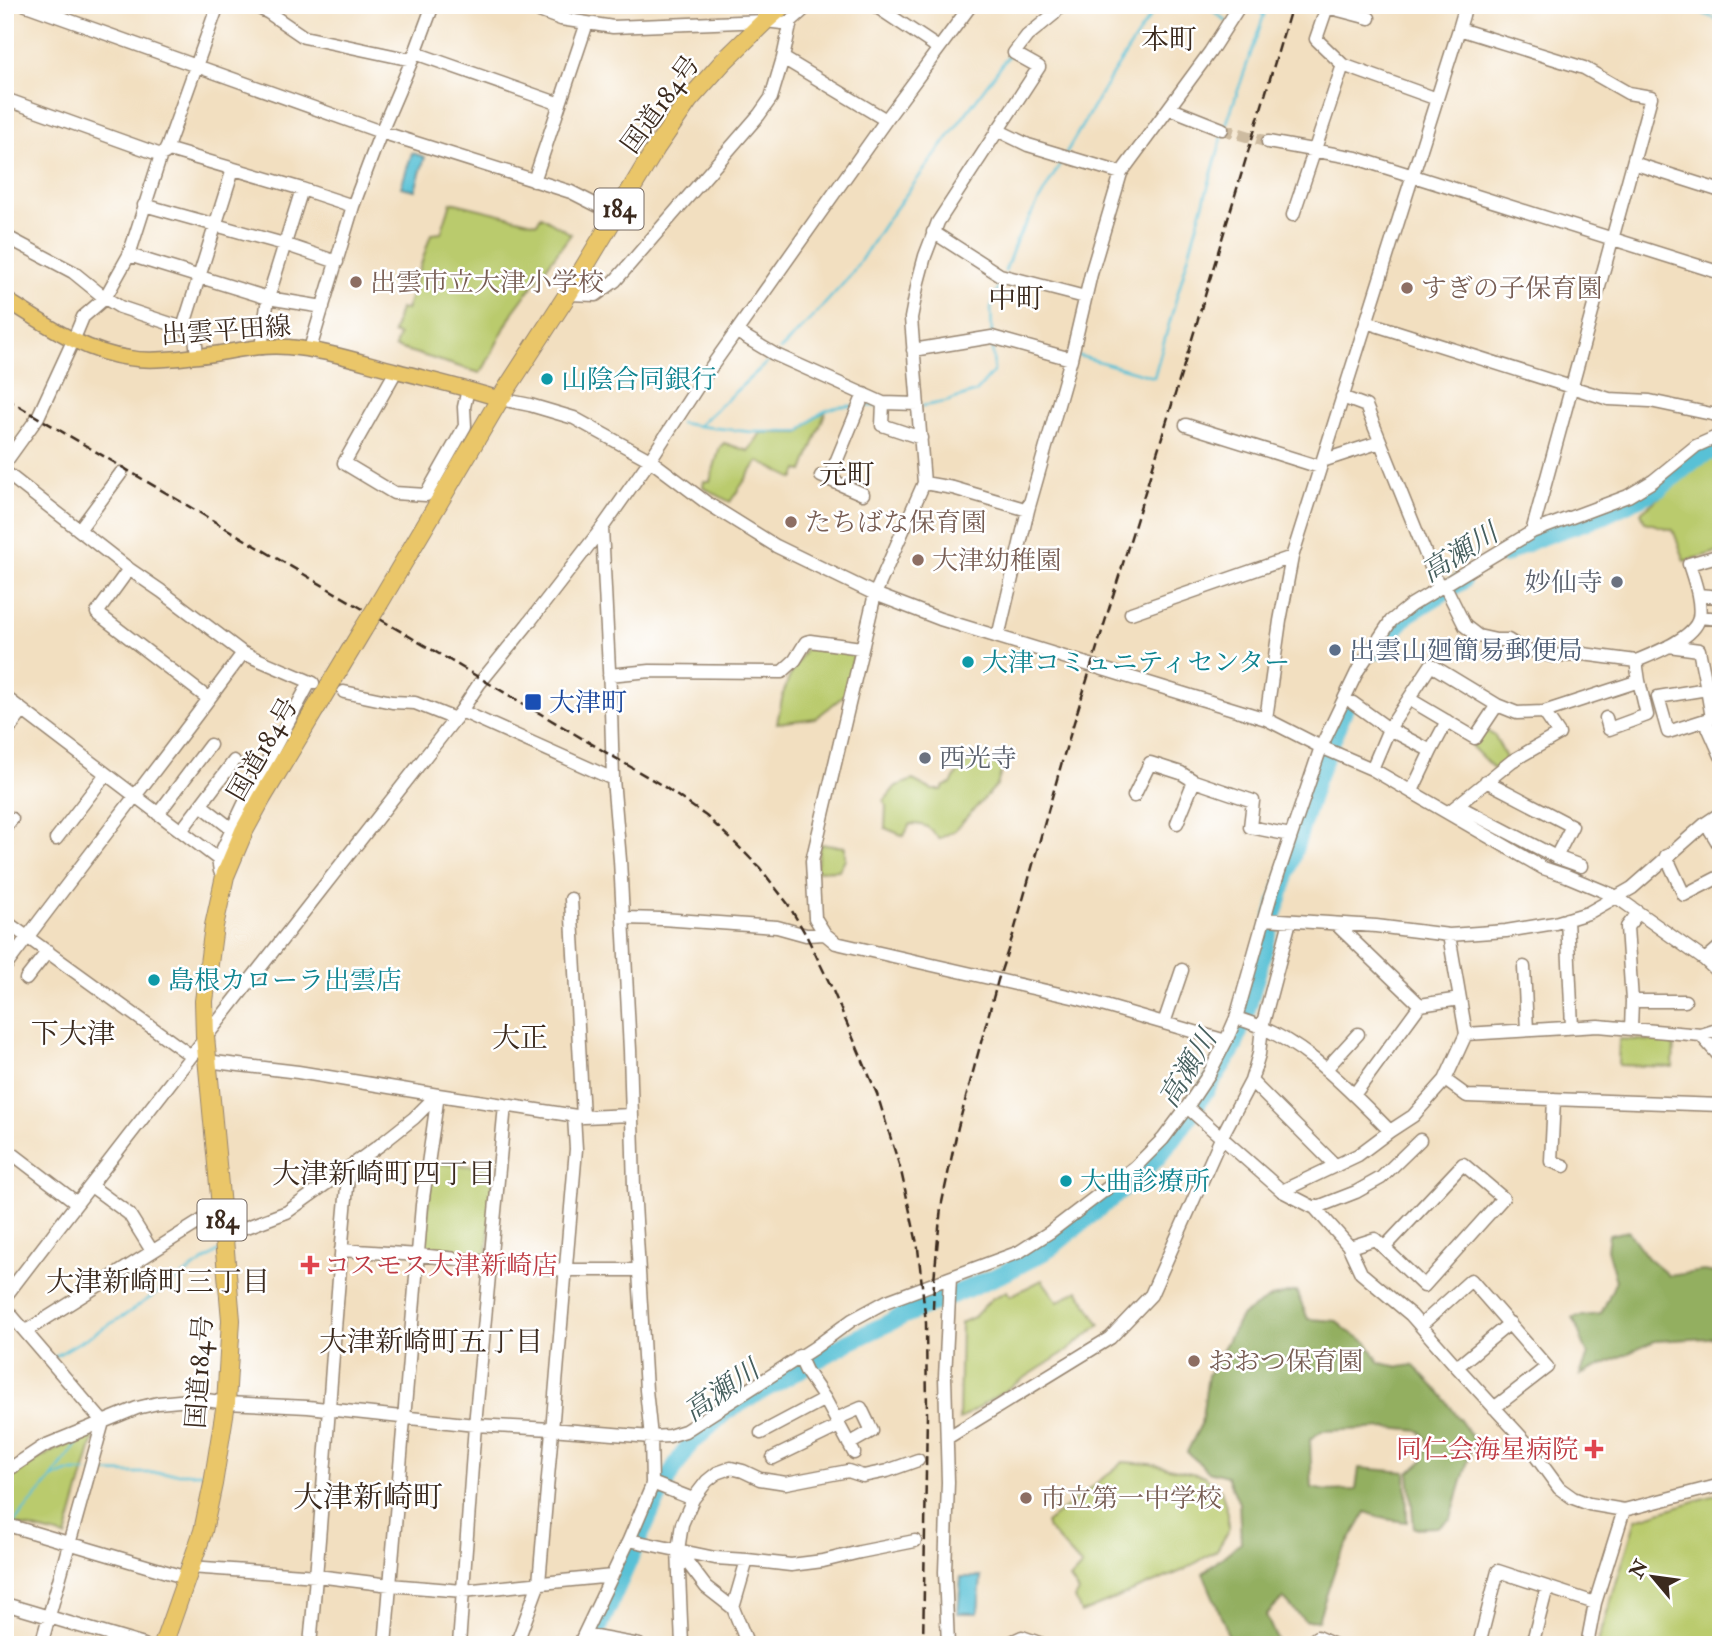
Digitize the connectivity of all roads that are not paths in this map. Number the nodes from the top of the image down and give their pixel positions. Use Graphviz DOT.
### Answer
graph roads {
  1 [pos="26,5"];
  2 [pos="218,5"];
  3 [pos="253,5"];
  4 [pos="433,5"];
  5 [pos="523,5"];
  6 [pos="809,5"];
  7 [pos="874,5"];
  8 [pos="971,5"];
  9 [pos="1061,5"];
  10 [pos="1240,5"];
  11 [pos="1466,5"];
  12 [pos="558,12"];
  13 [pos="787,13"];
  14 [pos="1369,18"];
  15 [pos="765,21"];
  16 [pos="587,23"];
  17 [pos="1459,29"];
  18 [pos="937,51"];
  19 [pos="414,56"];
  20 [pos="783,58"];
  21 [pos="1343,65"];
  22 [pos="196,66"];
  23 [pos="5,99"];
  24 [pos="1437,99"];
  25 [pos="559,104"];
  26 [pos="1169,108"];
  27 [pos="887,120"];
  28 [pos="1222,129"];
  29 [pos="997,130"];
  30 [pos="381,132"];
  31 [pos="1268,142"];
  32 [pos="1313,150"];
  33 [pos="164,152"];
  34 [pos="1633,163"];
  35 [pos="233,169"];
  36 [pos="1122,173"];
  37 [pos="1412,176"];
  38 [pos="534,181"];
  39 [pos="302,189"];
  40 [pos="1721,191"];
  41 [pos="144,205"];
  42 [pos="354,206"];
  43 [pos="616,215"];
  44 [pos="1293,215"];
  45 [pos="215,224"];
  46 [pos="933,232"];
  47 [pos="5,236"];
  48 [pos="1612,238"];
  49 [pos="284,244"];
  50 [pos="129,256"];
  51 [pos="337,262"];
  52 [pos="1721,273"];
  53 [pos="198,277"];
  54 [pos="568,294"];
  55 [pos="1085,297"];
  56 [pos="105,298"];
  57 [pos="268,298"];
  58 [pos="5,299"];
  59 [pos="323,307"];
  60 [pos="1366,322"];
  61 [pos="183,328"];
  62 [pos="737,332"];
  63 [pos="73,341"];
  64 [pos="261,348"];
  65 [pos="310,349"];
  66 [pos="913,350"];
  67 [pos="197,356"];
  68 [pos="1071,359"];
  69 [pos="396,371"];
  70 [pos="1572,387"];
  71 [pos="468,388"];
  72 [pos="864,394"];
  73 [pos="1342,397"];
  74 [pos="499,399"];
  75 [pos="883,403"];
  76 [pos="918,404"];
  77 [pos="1721,416"];
  78 [pos="1186,425"];
  79 [pos="1721,435"];
  80 [pos="921,438"];
  81 [pos="1380,442"];
  82 [pos="650,460"];
  83 [pos="5,463"];
  84 [pos="1321,464"];
  85 [pos="5,472"];
  86 [pos="121,473"];
  87 [pos="924,483"];
  88 [pos="863,494"];
  89 [pos="1028,510"];
  90 [pos="602,528"];
  91 [pos="79,530"];
  92 [pos="1532,532"];
  93 [pos="1721,555"];
  94 [pos="1292,557"];
  95 [pos="129,569"];
  96 [pos="1442,586"];
  97 [pos="875,594"];
  98 [pos="1698,595"];
  99 [pos="1721,597"];
  100 [pos="1131,613"];
  101 [pos="1699,617"];
  102 [pos="1721,619"];
  103 [pos="998,637"];
  104 [pos="1669,646"];
  105 [pos="861,648"];
  106 [pos="243,653"];
  107 [pos="1636,661"];
  108 [pos="609,675"];
  109 [pos="1639,681"];
  110 [pos="1707,689"];
  111 [pos="344,692"];
  112 [pos="5,697"];
  113 [pos="209,699"];
  114 [pos="1409,699"];
  115 [pos="1353,703"];
  116 [pos="1497,705"];
  117 [pos="23,711"];
  118 [pos="1544,712"];
  119 [pos="458,715"];
  120 [pos="1606,718"];
  121 [pos="1266,719"];
  122 [pos="1705,720"];
  123 [pos="1447,721"];
  124 [pos="1389,729"];
  125 [pos="5,734"];
  126 [pos="210,745"];
  127 [pos="1321,747"];
  128 [pos="1431,751"];
  129 [pos="1721,756"];
  130 [pos="234,761"];
  131 [pos="1372,769"];
  132 [pos="106,774"];
  133 [pos="613,779"];
  134 [pos="1194,781"];
  135 [pos="1486,781"];
  136 [pos="1412,791"];
  137 [pos="134,796"];
  138 [pos="1134,796"];
  139 [pos="201,806"];
  140 [pos="1454,809"];
  141 [pos="1721,813"];
  142 [pos="158,814"];
  143 [pos="1706,822"];
  144 [pos="1177,823"];
  145 [pos="228,826"];
  146 [pos="181,831"];
  147 [pos="1291,835"];
  148 [pos="56,839"];
  149 [pos="1721,848"];
  150 [pos="1666,856"];
  151 [pos="1556,857"];
  152 [pos="1581,866"];
  153 [pos="221,867"];
  154 [pos="1721,876"];
  155 [pos="1615,896"];
  156 [pos="571,899"];
  157 [pos="1638,913"];
  158 [pos="623,918"];
  159 [pos="1265,919"];
  160 [pos="1567,919"];
  161 [pos="5,920"];
  162 [pos="1290,921"];
  163 [pos="1336,924"];
  164 [pos="825,934"];
  165 [pos="1449,935"];
  166 [pos="28,936"];
  167 [pos="1721,946"];
  168 [pos="48,951"];
  169 [pos="1705,960"];
  170 [pos="5,967"];
  171 [pos="1524,967"];
  172 [pos="1182,970"];
  173 [pos="1721,975"];
  174 [pos="26,979"];
  175 [pos="1460,999"];
  176 [pos="1632,1001"];
  177 [pos="1685,1001"];
  178 [pos="1420,1005"];
  179 [pos="1236,1018"];
  180 [pos="1164,1023"];
  181 [pos="1262,1027"];
  182 [pos="1572,1027"];
  183 [pos="1721,1027"];
  184 [pos="1632,1029"];
  185 [pos="1527,1030"];
  186 [pos="1358,1034"];
  187 [pos="1466,1034"];
  188 [pos="1702,1035"];
  189 [pos="205,1036"];
  190 [pos="1226,1041"];
  191 [pos="198,1058"];
  192 [pos="1721,1058"];
  193 [pos="1326,1069"];
  194 [pos="1445,1080"];
  195 [pos="1251,1081"];
  196 [pos="438,1095"];
  197 [pos="1354,1095"];
  198 [pos="1554,1099"];
  199 [pos="505,1105"];
  200 [pos="1721,1105"];
  201 [pos="1187,1107"];
  202 [pos="632,1115"];
  203 [pos="579,1116"];
  204 [pos="1390,1131"];
  205 [pos="1222,1136"];
  206 [pos="1420,1140"];
  207 [pos="5,1148"];
  208 [pos="1336,1166"];
  209 [pos="1564,1166"];
  210 [pos="349,1167"];
  211 [pos="91,1186"];
  212 [pos="1282,1191"];
  213 [pos="77,1203"];
  214 [pos="1315,1208"];
  215 [pos="220,1209"];
  216 [pos="223,1227"];
  217 [pos="1350,1247"];
  218 [pos="1384,1248"];
  219 [pos="341,1250"];
  220 [pos="152,1251"];
  221 [pos="419,1255"];
  222 [pos="491,1263"];
  223 [pos="565,1270"];
  224 [pos="639,1270"];
  225 [pos="950,1278"];
  226 [pos="5,1297"];
  227 [pos="5,1308"];
  228 [pos="1510,1323"];
  229 [pos="1421,1325"];
  230 [pos="26,1331"];
  231 [pos="799,1356"];
  232 [pos="1457,1367"];
  233 [pos="825,1399"];
  234 [pos="226,1403"];
  235 [pos="1494,1408"];
  236 [pos="330,1410"];
  237 [pos="405,1418"];
  238 [pos="103,1422"];
  239 [pos="838,1422"];
  240 [pos="475,1425"];
  241 [pos="551,1429"];
  242 [pos="761,1433"];
  243 [pos="651,1437"];
  244 [pos="947,1438"];
  245 [pos="774,1458"];
  246 [pos="918,1460"];
  247 [pos="5,1472"];
  248 [pos="652,1483"];
  249 [pos="1721,1485"];
  250 [pos="693,1499"];
  251 [pos="1624,1510"];
  252 [pos="5,1521"];
  253 [pos="629,1539"];
  254 [pos="915,1541"];
  255 [pos="70,1543"];
  256 [pos="678,1550"];
  257 [pos="747,1560"];
  258 [pos="188,1573"];
  259 [pos="317,1576"];
  260 [pos="612,1576"];
  261 [pos="539,1583"];
  262 [pos="390,1585"];
  263 [pos="1547,1587"];
  264 [pos="463,1591"];
  265 [pos="1595,1603"];
  266 [pos="5,1604"];
  267 [pos="733,1608"];
  268 [pos="50,1617"];
  269 [pos="581,1640"];
  270 [pos="41,1645"];
  271 [pos="144,1645"];
  272 [pos="163,1645"];
  273 [pos="310,1645"];
  274 [pos="385,1645"];
  275 [pos="458,1645"];
  276 [pos="516,1645"];
  277 [pos="639,1645"];
  278 [pos="682,1645"];
  279 [pos="748,1645"];
  280 [pos="948,1645"];
  281 [pos="1005,1645"];
  282 [pos="1045,1645"];
  283 [pos="1307,1645"];
  284 [pos="1335,1645"];
  285 [pos="1479,1645"];
  286 [pos="1532,1645"];
  287 [pos="1587,1645"];
  1 -- 22 [label="street"];
  2 -- 22 [label="street"];
  3 -- 19 [label="street"];
  4 -- 19 [label="street"];
  5 -- 12 [label="street"];
  6 -- 13 [label="street"];
  7 -- 18 [label="street"];
  8 -- 18 [label="street"];
  9 -- 29 [label="street"];
  10 -- 26 [label="street"];
  11 -- 17 [label="street"];
  12 -- 16 [label="street"];
  13 -- 15 [label="highway, 国道184号 / 184"];
  13 -- 20 [label="street"];
  14 -- 21 [label="street"];
  15 -- 16 [label="street"];
  15 -- 43 [label="highway, 国道184号 / 184"];
  16 -- 25 [label="street"];
  17 -- 24 [label="street"];
  17 -- 34 [label="street"];
  18 -- 27 [label="street"];
  19 -- 25 [label="street"];
  19 -- 30 [label="street"];
  20 -- 27 [label="street"];
  20 -- 54 [label="street"];
  21 -- 24 [label="street"];
  21 -- 32 [label="street"];
  22 -- 30 [label="street"];
  22 -- 33 [label="street"];
  23 -- 33 [label="street"];
  24 -- 37 [label="street"];
  25 -- 38 [label="street"];
  26 -- 28 [label="street"];
  26 -- 36 [label="street"];
  27 -- 62 [label="street"];
  29 -- 36 [label="street"];
  29 -- 46 [label="street"];
  30 -- 38 [label="street"];
  30 -- 42 [label="street"];
  31 -- 32 [label="street"];
  32 -- 37 [label="street"];
  32 -- 44 [label="street"];
  33 -- 35 [label="street"];
  33 -- 41 [label="street"];
  34 -- 40 [label="street"];
  34 -- 48 [label="street"];
  35 -- 39 [label="street"];
  35 -- 45 [label="street"];
  36 -- 55 [label="street"];
  37 -- 48 [label="street"];
  37 -- 60 [label="street"];
  38 -- 43 [label="street"];
  39 -- 42 [label="street"];
  39 -- 49 [label="street"];
  41 -- 45 [label="street"];
  41 -- 50 [label="street"];
  42 -- 51 [label="street"];
  43 -- 54 [label="highway, 国道184号 / 184"];
  45 -- 49 [label="street"];
  45 -- 53 [label="street"];
  46 -- 55 [label="street"];
  46 -- 66 [label="street"];
  47 -- 56 [label="street"];
  48 -- 52 [label="street"];
  48 -- 70 [label="street"];
  49 -- 51 [label="street"];
  49 -- 57 [label="street"];
  50 -- 53 [label="street"];
  50 -- 56 [label="street"];
  51 -- 59 [label="street"];
  53 -- 57 [label="street"];
  53 -- 61 [label="street"];
  54 -- 74 [label="highway, 国道184号 / 184"];
  55 -- 68 [label="street"];
  56 -- 61 [label="street"];
  56 -- 63 [label="street"];
  57 -- 59 [label="street"];
  57 -- 64 [label="street"];
  58 -- 63 [label="main road, 出雲平田線"];
  59 -- 65 [label="street"];
  60 -- 70 [label="street"];
  60 -- 73 [label="street"];
  61 -- 67 [label="street"];
  62 -- 72 [label="street"];
  62 -- 82 [label="street"];
  63 -- 67 [label="main road, 出雲平田線"];
  63 -- 83 [label="street"];
  64 -- 65 [label="main road, 出雲平田線"];
  64 -- 67 [label="main road, 出雲平田線"];
  65 -- 69 [label="main road, 出雲平田線"];
  66 -- 68 [label="street"];
  66 -- 76 [label="street"];
  68 -- 89 [label="street"];
  69 -- 71 [label="main road, 出雲平田線"];
  69 -- 71 [label="street"];
  70 -- 77 [label="street"];
  70 -- 92 [label="street"];
  71 -- 74 [label="main road, 出雲平田線"];
  72 -- 75 [label="street"];
  72 -- 88 [label="street"];
  73 -- 81 [label="street"];
  73 -- 84 [label="street"];
  74 -- 82 [label="street"];
  74 -- 153 [label="highway, 国道184号 / 184, bridge"];
  75 -- 76 [label="street"];
  75 -- 80 [label="street"];
  76 -- 80 [label="street"];
  78 -- 84 [label="street"];
  79 -- 92 [label="street"];
  80 -- 87 [label="street"];
  81 -- 84 [label="street"];
  81 -- 96 [label="street"];
  82 -- 90 [label="street"];
  82 -- 97 [label="street"];
  84 -- 94 [label="street"];
  85 -- 91 [label="street"];
  86 -- 91 [label="street"];
  87 -- 89 [label="street"];
  87 -- 97 [label="street"];
  89 -- 103 [label="street"];
  90 -- 108 [label="street"];
  90 -- 119 [label="street"];
  91 -- 95 [label="street"];
  92 -- 96 [label="street"];
  93 -- 98 [label="street"];
  94 -- 100 [label="street"];
  94 -- 121 [label="street"];
  95 -- 106 [label="street"];
  95 -- 113 [label="street"];
  96 -- 107 [label="street"];
  96 -- 127 [label="street"];
  97 -- 103 [label="street"];
  97 -- 105 [label="street"];
  98 -- 99 [label="street"];
  98 -- 101 [label="street"];
  101 -- 102 [label="street"];
  101 -- 104 [label="street"];
  103 -- 121 [label="street"];
  104 -- 107 [label="street"];
  104 -- 110 [label="street"];
  105 -- 108 [label="street"];
  105 -- 164 [label="street"];
  106 -- 113 [label="street"];
  106 -- 153 [label="street"];
  107 -- 109 [label="street"];
  108 -- 133 [label="street"];
  109 -- 118 [label="street"];
  109 -- 120 [label="street"];
  110 -- 122 [label="street"];
  110 -- 122 [label="street"];
  111 -- 119 [label="street"];
  112 -- 117 [label="street"];
  113 -- 137 [label="street"];
  114 -- 116 [label="street"];
  114 -- 123 [label="street"];
  114 -- 124 [label="street"];
  115 -- 124 [label="street"];
  116 -- 118 [label="street"];
  116 -- 123 [label="street"];
  117 -- 125 [label="street"];
  117 -- 132 [label="street"];
  118 -- 135 [label="street"];
  119 -- 133 [label="street"];
  119 -- 189 [label="street"];
  121 -- 127 [label="street"];
  122 -- 129 [label="street"];
  123 -- 128 [label="street"];
  124 -- 128 [label="street"];
  124 -- 131 [label="street"];
  126 -- 142 [label="street"];
  127 -- 131 [label="street"];
  127 -- 147 [label="street"];
  128 -- 136 [label="street"];
  130 -- 139 [label="street"];
  131 -- 136 [label="street"];
  132 -- 137 [label="street"];
  132 -- 148 [label="street"];
  133 -- 158 [label="street"];
  134 -- 138 [label="street"];
  134 -- 144 [label="street"];
  134 -- 147 [label="street"];
  135 -- 140 [label="street"];
  135 -- 151 [label="street"];
  136 -- 140 [label="street"];
  137 -- 142 [label="street"];
  137 -- 166 [label="street"];
  139 -- 145 [label="street"];
  139 -- 146 [label="street"];
  140 -- 151 [label="street"];
  140 -- 155 [label="street"];
  141 -- 143 [label="street"];
  142 -- 146 [label="street"];
  143 -- 149 [label="street"];
  143 -- 150 [label="street"];
  146 -- 153 [label="street"];
  147 -- 159 [label="street"];
  150 -- 154 [label="street"];
  150 -- 155 [label="street"];
  151 -- 152 [label="street"];
  153 -- 189 [label="highway, 国道184号 / 184"];
  155 -- 157 [label="street"];
  155 -- 160 [label="street"];
  156 -- 203 [label="street"];
  157 -- 169 [label="street"];
  157 -- 176 [label="street"];
  158 -- 164 [label="street"];
  158 -- 202 [label="street"];
  159 -- 162 [label="street"];
  159 -- 179 [label="street"];
  160 -- 165 [label="street"];
  160 -- 182 [label="street"];
  161 -- 166 [label="street"];
  162 -- 163 [label="street"];
  162 -- 181 [label="street"];
  163 -- 165 [label="street"];
  163 -- 178 [label="street"];
  164 -- 180 [label="street"];
  165 -- 175 [label="street"];
  166 -- 168 [label="street"];
  166 -- 170 [label="street"];
  167 -- 169 [label="street"];
  168 -- 174 [label="street"];
  168 -- 191 [label="street"];
  169 -- 173 [label="street"];
  171 -- 185 [label="street"];
  172 -- 180 [label="street"];
  175 -- 178 [label="street"];
  175 -- 187 [label="street"];
  176 -- 177 [label="street"];
  176 -- 184 [label="street"];
  178 -- 197 [label="street"];
  179 -- 181 [label="street"];
  179 -- 190 [label="street"];
  180 -- 190 [label="street"];
  181 -- 193 [label="street"];
  181 -- 195 [label="street"];
  182 -- 184 [label="street"];
  182 -- 185 [label="street"];
  183 -- 188 [label="street"];
  184 -- 188 [label="street"];
  185 -- 187 [label="street"];
  186 -- 193 [label="street"];
  187 -- 194 [label="street"];
  188 -- 192 [label="street"];
  189 -- 191 [label="highway, 国道184号 / 184"];
  190 -- 201 [label="street"];
  191 -- 196 [label="street"];
  191 -- 211 [label="street"];
  191 -- 215 [label="highway, 国道184号 / 184"];
  193 -- 197 [label="street"];
  194 -- 198 [label="street"];
  194 -- 204 [label="street"];
  195 -- 205 [label="street"];
  195 -- 208 [label="street"];
  196 -- 199 [label="street"];
  196 -- 210 [label="street"];
  196 -- 221 [label="street"];
  197 -- 204 [label="street"];
  198 -- 200 [label="street"];
  198 -- 209 [label="street"];
  199 -- 203 [label="street"];
  199 -- 222 [label="street"];
  201 -- 205 [label="street"];
  201 -- 225 [label="street"];
  202 -- 203 [label="street"];
  202 -- 224 [label="street"];
  203 -- 223 [label="street"];
  204 -- 208 [label="street"];
  205 -- 212 [label="street"];
  205 -- 244 [label="street"];
  206 -- 214 [label="street"];
  207 -- 213 [label="street"];
  208 -- 212 [label="street"];
  210 -- 216 [label="street"];
  210 -- 219 [label="street"];
  211 -- 213 [label="street"];
  211 -- 220 [label="street"];
  212 -- 214 [label="street"];
  213 -- 226 [label="street"];
  214 -- 217 [label="street"];
  215 -- 216 [label="highway, 国道184号 / 184"];
  215 -- 220 [label="street"];
  216 -- 234 [label="highway, 国道184号 / 184"];
  217 -- 218 [label="street"];
  217 -- 229 [label="street"];
  218 -- 218 [label="street"];
  219 -- 221 [label="street"];
  219 -- 236 [label="street"];
  220 -- 230 [label="street"];
  221 -- 222 [label="street"];
  221 -- 237 [label="street"];
  222 -- 223 [label="street"];
  222 -- 240 [label="street"];
  223 -- 224 [label="street"];
  223 -- 241 [label="street"];
  224 -- 243 [label="street"];
  225 -- 231 [label="street"];
  225 -- 244 [label="street"];
  227 -- 230 [label="street"];
  228 -- 229 [label="street"];
  228 -- 232 [label="street"];
  228 -- 235 [label="street"];
  229 -- 232 [label="street"];
  230 -- 238 [label="street"];
  231 -- 233 [label="street"];
  231 -- 243 [label="street"];
  232 -- 235 [label="street"];
  233 -- 239 [label="street"];
  233 -- 242 [label="street"];
  234 -- 236 [label="street"];
  234 -- 238 [label="street"];
  234 -- 258 [label="highway, 国道184号 / 184"];
  235 -- 251 [label="street"];
  236 -- 237 [label="street"];
  236 -- 259 [label="street"];
  237 -- 240 [label="street"];
  237 -- 262 [label="street"];
  238 -- 247 [label="street"];
  238 -- 255 [label="street"];
  239 -- 239 [label="street"];
  239 -- 245 [label="street"];
  240 -- 241 [label="street"];
  240 -- 264 [label="street"];
  241 -- 243 [label="street"];
  241 -- 261 [label="street"];
  243 -- 248 [label="street"];
  244 -- 280 [label="street"];
  246 -- 250 [label="street"];
  248 -- 250 [label="street"];
  248 -- 253 [label="street"];
  249 -- 251 [label="street"];
  250 -- 256 [label="street"];
  251 -- 265 [label="street"];
  252 -- 255 [label="street"];
  253 -- 256 [label="street"];
  253 -- 260 [label="street"];
  254 -- 257 [label="street"];
  255 -- 258 [label="street"];
  255 -- 268 [label="street"];
  256 -- 257 [label="street"];
  256 -- 267 [label="street"];
  256 -- 278 [label="street"];
  257 -- 267 [label="street"];
  258 -- 259 [label="street"];
  258 -- 272 [label="highway, 国道184号 / 184"];
  259 -- 262 [label="street"];
  259 -- 273 [label="street"];
  260 -- 261 [label="street"];
  260 -- 269 [label="street"];
  261 -- 264 [label="street"];
  261 -- 276 [label="street"];
  262 -- 264 [label="street"];
  262 -- 274 [label="street"];
  263 -- 265 [label="street"];
  263 -- 285 [label="street"];
  263 -- 286 [label="street"];
  264 -- 275 [label="street"];
  265 -- 287 [label="street"];
  266 -- 268 [label="street"];
  267 -- 279 [label="street"];
  268 -- 270 [label="street"];
  268 -- 271 [label="street"];
  269 -- 277 [label="street"];
  281 -- 282 [label="street"];
  283 -- 284 [label="street"];
}
